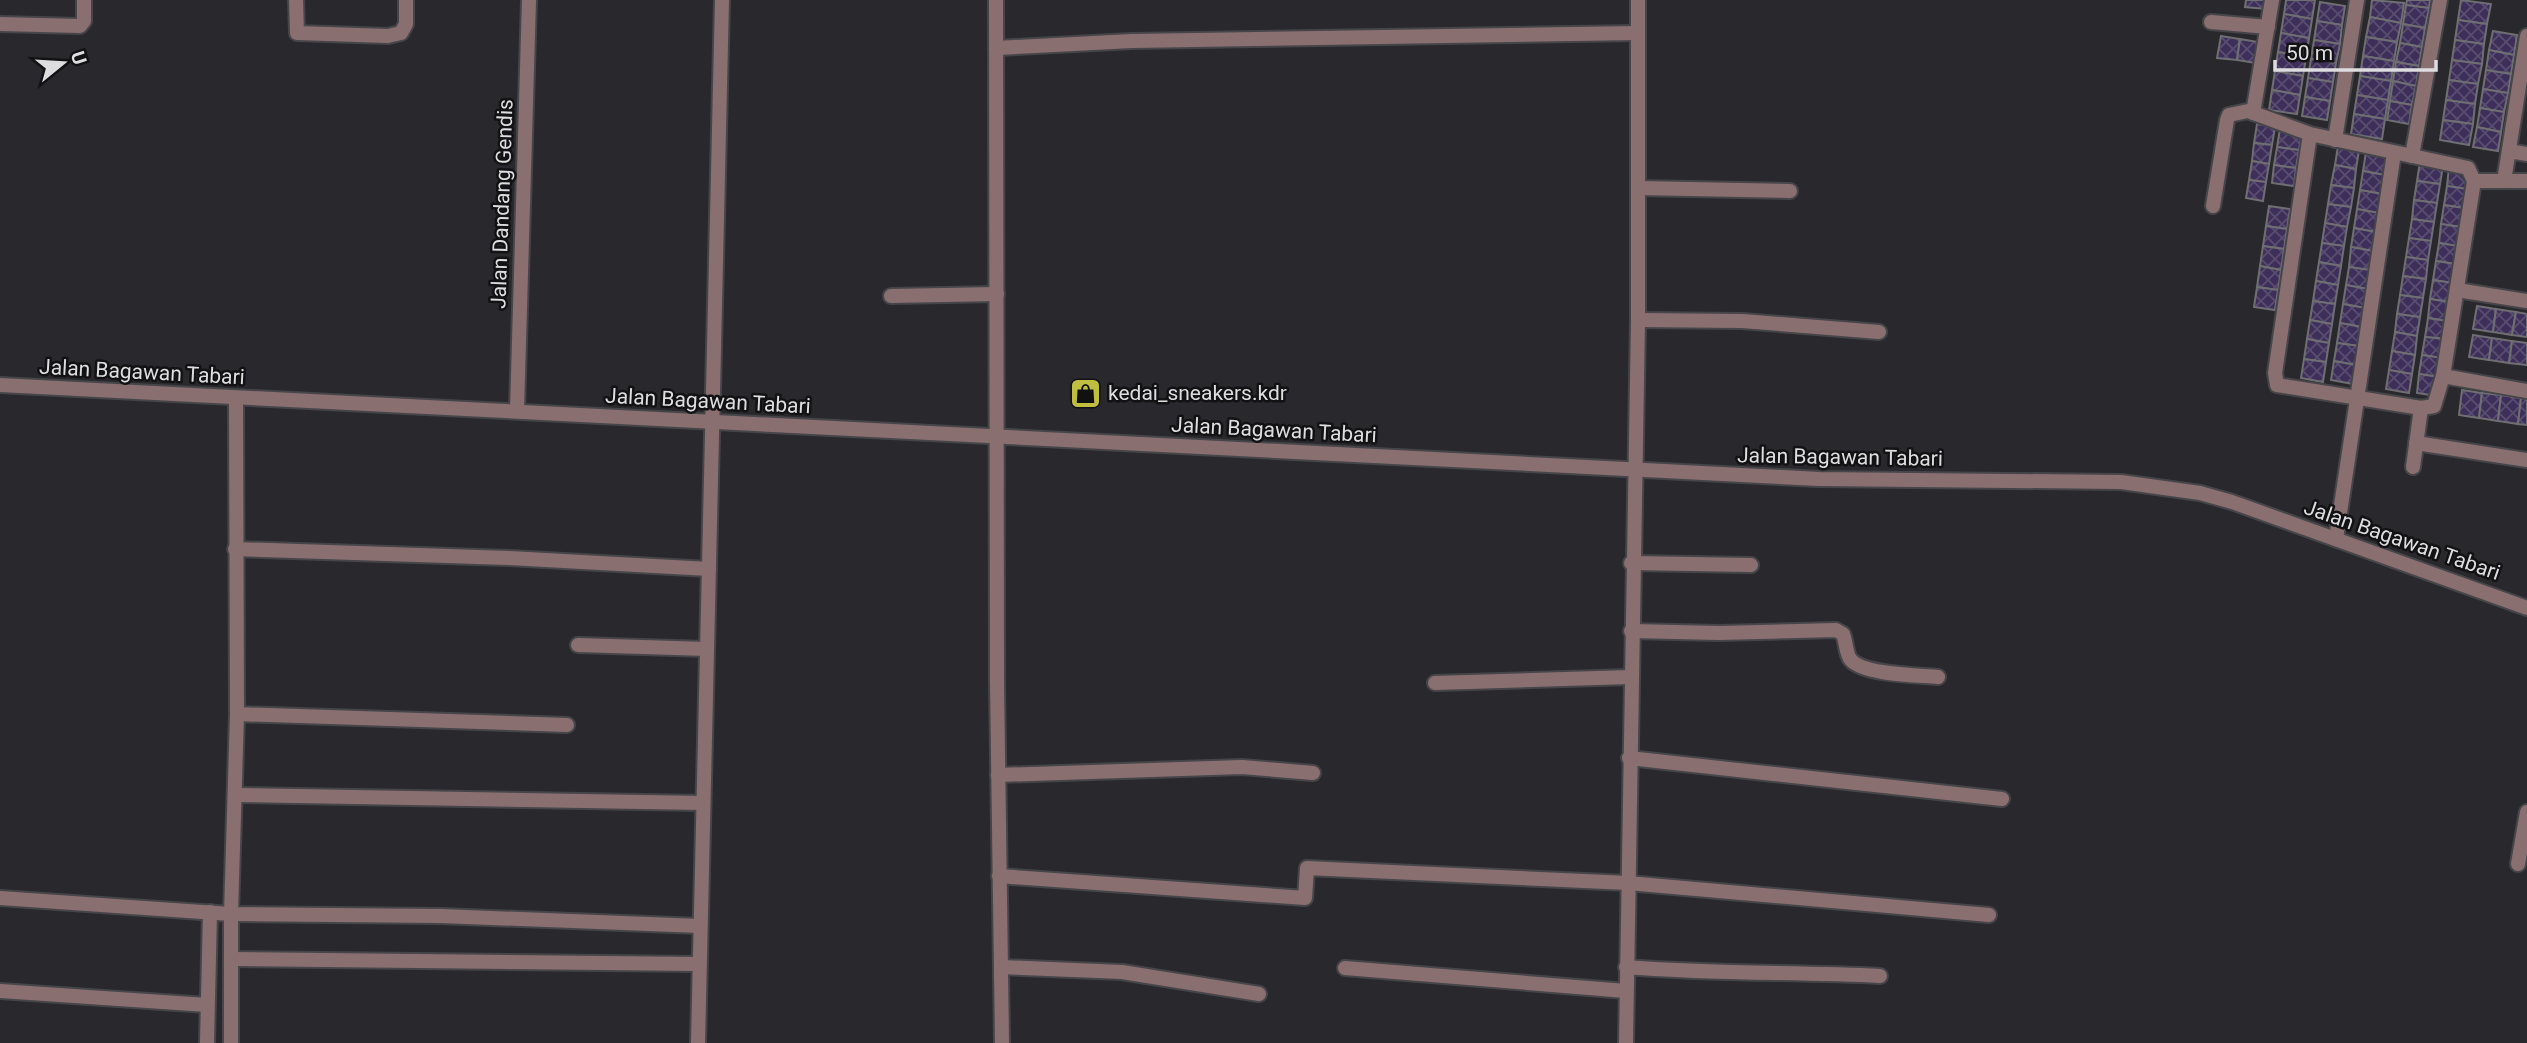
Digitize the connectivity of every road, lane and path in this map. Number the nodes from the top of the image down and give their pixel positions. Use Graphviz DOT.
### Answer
graph roads {
  1 [pos="84,0"];
  2 [pos="296,0"];
  3 [pos="406,0"];
  4 [pos="529,0"];
  5 [pos="722,0"];
  6 [pos="996,0"];
  7 [pos="1638,0"];
  8 [pos="2272,0"];
  9 [pos="2357,0"];
  10 [pos="2440,0"];
  11 [pos="2211,22"];
  12 [pos="0,24"];
  13 [pos="2267,27"];
  14 [pos="1638,33"];
  15 [pos="2527,36"];
  16 [pos="996,47"];
  17 [pos="2253,113"];
  18 [pos="2309,134"];
  19 [pos="2334,140"];
  20 [pos="2509,151"];
  21 [pos="2394,153"];
  22 [pos="2527,154"];
  23 [pos="2412,156"];
  24 [pos="2474,181"];
  25 [pos="2504,181"];
  26 [pos="2527,181"];
  27 [pos="1637,188"];
  28 [pos="1790,191"];
  29 [pos="2213,206"];
  30 [pos="2457,290"];
  31 [pos="997,294"];
  32 [pos="891,296"];
  33 [pos="2527,302"];
  34 [pos="1638,320"];
  35 [pos="1879,332"];
  36 [pos="2443,376"];
  37 [pos="0,385"];
  38 [pos="2527,391"];
  39 [pos="2357,398"];
  40 [pos="236,399"];
  41 [pos="2421,408"];
  42 [pos="517,410"];
  43 [pos="713,423"];
  44 [pos="997,435"];
  45 [pos="2416,443"];
  46 [pos="2527,460"];
  47 [pos="2413,467"];
  48 [pos="1634,471"];
  49 [pos="2336,539"];
  50 [pos="236,549"];
  51 [pos="1631,563"];
  52 [pos="1751,565"];
  53 [pos="709,569"];
  54 [pos="2527,608"];
  55 [pos="1631,631"];
  56 [pos="578,645"];
  57 [pos="707,649"];
  58 [pos="1630,677"];
  59 [pos="1938,677"];
  60 [pos="1435,683"];
  61 [pos="237,714"];
  62 [pos="567,725"];
  63 [pos="1629,758"];
  64 [pos="1313,773"];
  65 [pos="998,775"];
  66 [pos="235,795"];
  67 [pos="2002,799"];
  68 [pos="703,803"];
  69 [pos="2527,812"];
  70 [pos="2518,864"];
  71 [pos="999,876"];
  72 [pos="1628,883"];
  73 [pos="0,898"];
  74 [pos="210,912"];
  75 [pos="231,914"];
  76 [pos="1989,915"];
  77 [pos="701,926"];
  78 [pos="231,959"];
  79 [pos="699,964"];
  80 [pos="1001,967"];
  81 [pos="1626,967"];
  82 [pos="1345,968"];
  83 [pos="1880,976"];
  84 [pos="0,991"];
  85 [pos="1626,991"];
  86 [pos="1259,994"];
  87 [pos="207,1005"];
  88 [pos="207,1043"];
  89 [pos="231,1043"];
  90 [pos="698,1043"];
  91 [pos="1002,1043"];
  92 [pos="1626,1043"];
  1 -- 12 [label="street"];
  2 -- 3 [label="street"];
  4 -- 42 [label="street, Jalan Dandang Gendis"];
  5 -- 43 [label="street"];
  6 -- 16 [label="street"];
  7 -- 14 [label="street"];
  8 -- 13 [label="street"];
  9 -- 19 [label="street"];
  10 -- 23 [label="street"];
  11 -- 13 [label="street"];
  13 -- 17 [label="street"];
  14 -- 16 [label="street"];
  14 -- 27 [label="street"];
  15 -- 20 [label="street"];
  16 -- 31 [label="street"];
  17 -- 18 [label="street"];
  17 -- 29 [label="street"];
  18 -- 19 [label="street"];
  18 -- 39 [label="street"];
  19 -- 21 [label="street"];
  20 -- 22 [label="street"];
  20 -- 25 [label="street"];
  21 -- 23 [label="street"];
  21 -- 39 [label="street"];
  23 -- 24 [label="street"];
  24 -- 25 [label="street"];
  24 -- 30 [label="street"];
  25 -- 26 [label="street"];
  27 -- 28 [label="street"];
  27 -- 34 [label="street"];
  30 -- 33 [label="street"];
  30 -- 36 [label="street"];
  31 -- 32 [label="street"];
  31 -- 44 [label="street"];
  34 -- 35 [label="street"];
  34 -- 48 [label="street"];
  36 -- 38 [label="street"];
  36 -- 41 [label="street"];
  37 -- 40 [label="street, Jalan Bagawan Tabari"];
  39 -- 41 [label="street"];
  39 -- 49 [label="street"];
  40 -- 42 [label="street, Jalan Bagawan Tabari"];
  40 -- 50 [label="street"];
  41 -- 45 [label="street"];
  42 -- 43 [label="street, Jalan Bagawan Tabari"];
  43 -- 44 [label="street, Jalan Bagawan Tabari"];
  43 -- 53 [label="street"];
  44 -- 48 [label="street, Jalan Bagawan Tabari"];
  44 -- 65 [label="street"];
  45 -- 46 [label="street"];
  45 -- 47 [label="street"];
  48 -- 49 [label="street, Jalan Bagawan Tabari"];
  48 -- 51 [label="street"];
  49 -- 54 [label="street, Jalan Bagawan Tabari"];
  50 -- 53 [label="street"];
  50 -- 61 [label="street"];
  51 -- 52 [label="street"];
  51 -- 55 [label="street"];
  53 -- 57 [label="street"];
  55 -- 58 [label="street"];
  55 -- 59 [label="street"];
  56 -- 57 [label="street"];
  57 -- 68 [label="street"];
  58 -- 60 [label="street"];
  58 -- 63 [label="street"];
  61 -- 62 [label="street"];
  61 -- 66 [label="street"];
  63 -- 67 [label="street"];
  63 -- 72 [label="street"];
  64 -- 65 [label="street"];
  65 -- 71 [label="street"];
  66 -- 68 [label="street"];
  66 -- 75 [label="street"];
  68 -- 77 [label="street"];
  69 -- 70 [label="street"];
  71 -- 72 [label="street"];
  71 -- 80 [label="street"];
  72 -- 76 [label="street"];
  72 -- 81 [label="street"];
  73 -- 74 [label="street"];
  74 -- 75 [label="street"];
  74 -- 87 [label="street"];
  75 -- 77 [label="street"];
  75 -- 78 [label="street"];
  77 -- 79 [label="street"];
  78 -- 79 [label="street"];
  78 -- 89 [label="street"];
  79 -- 90 [label="street"];
  80 -- 86 [label="street"];
  80 -- 91 [label="street"];
  81 -- 83 [label="street"];
  81 -- 85 [label="street"];
  82 -- 85 [label="street"];
  84 -- 87 [label="street"];
  85 -- 92 [label="street"];
  87 -- 88 [label="street"];
}
